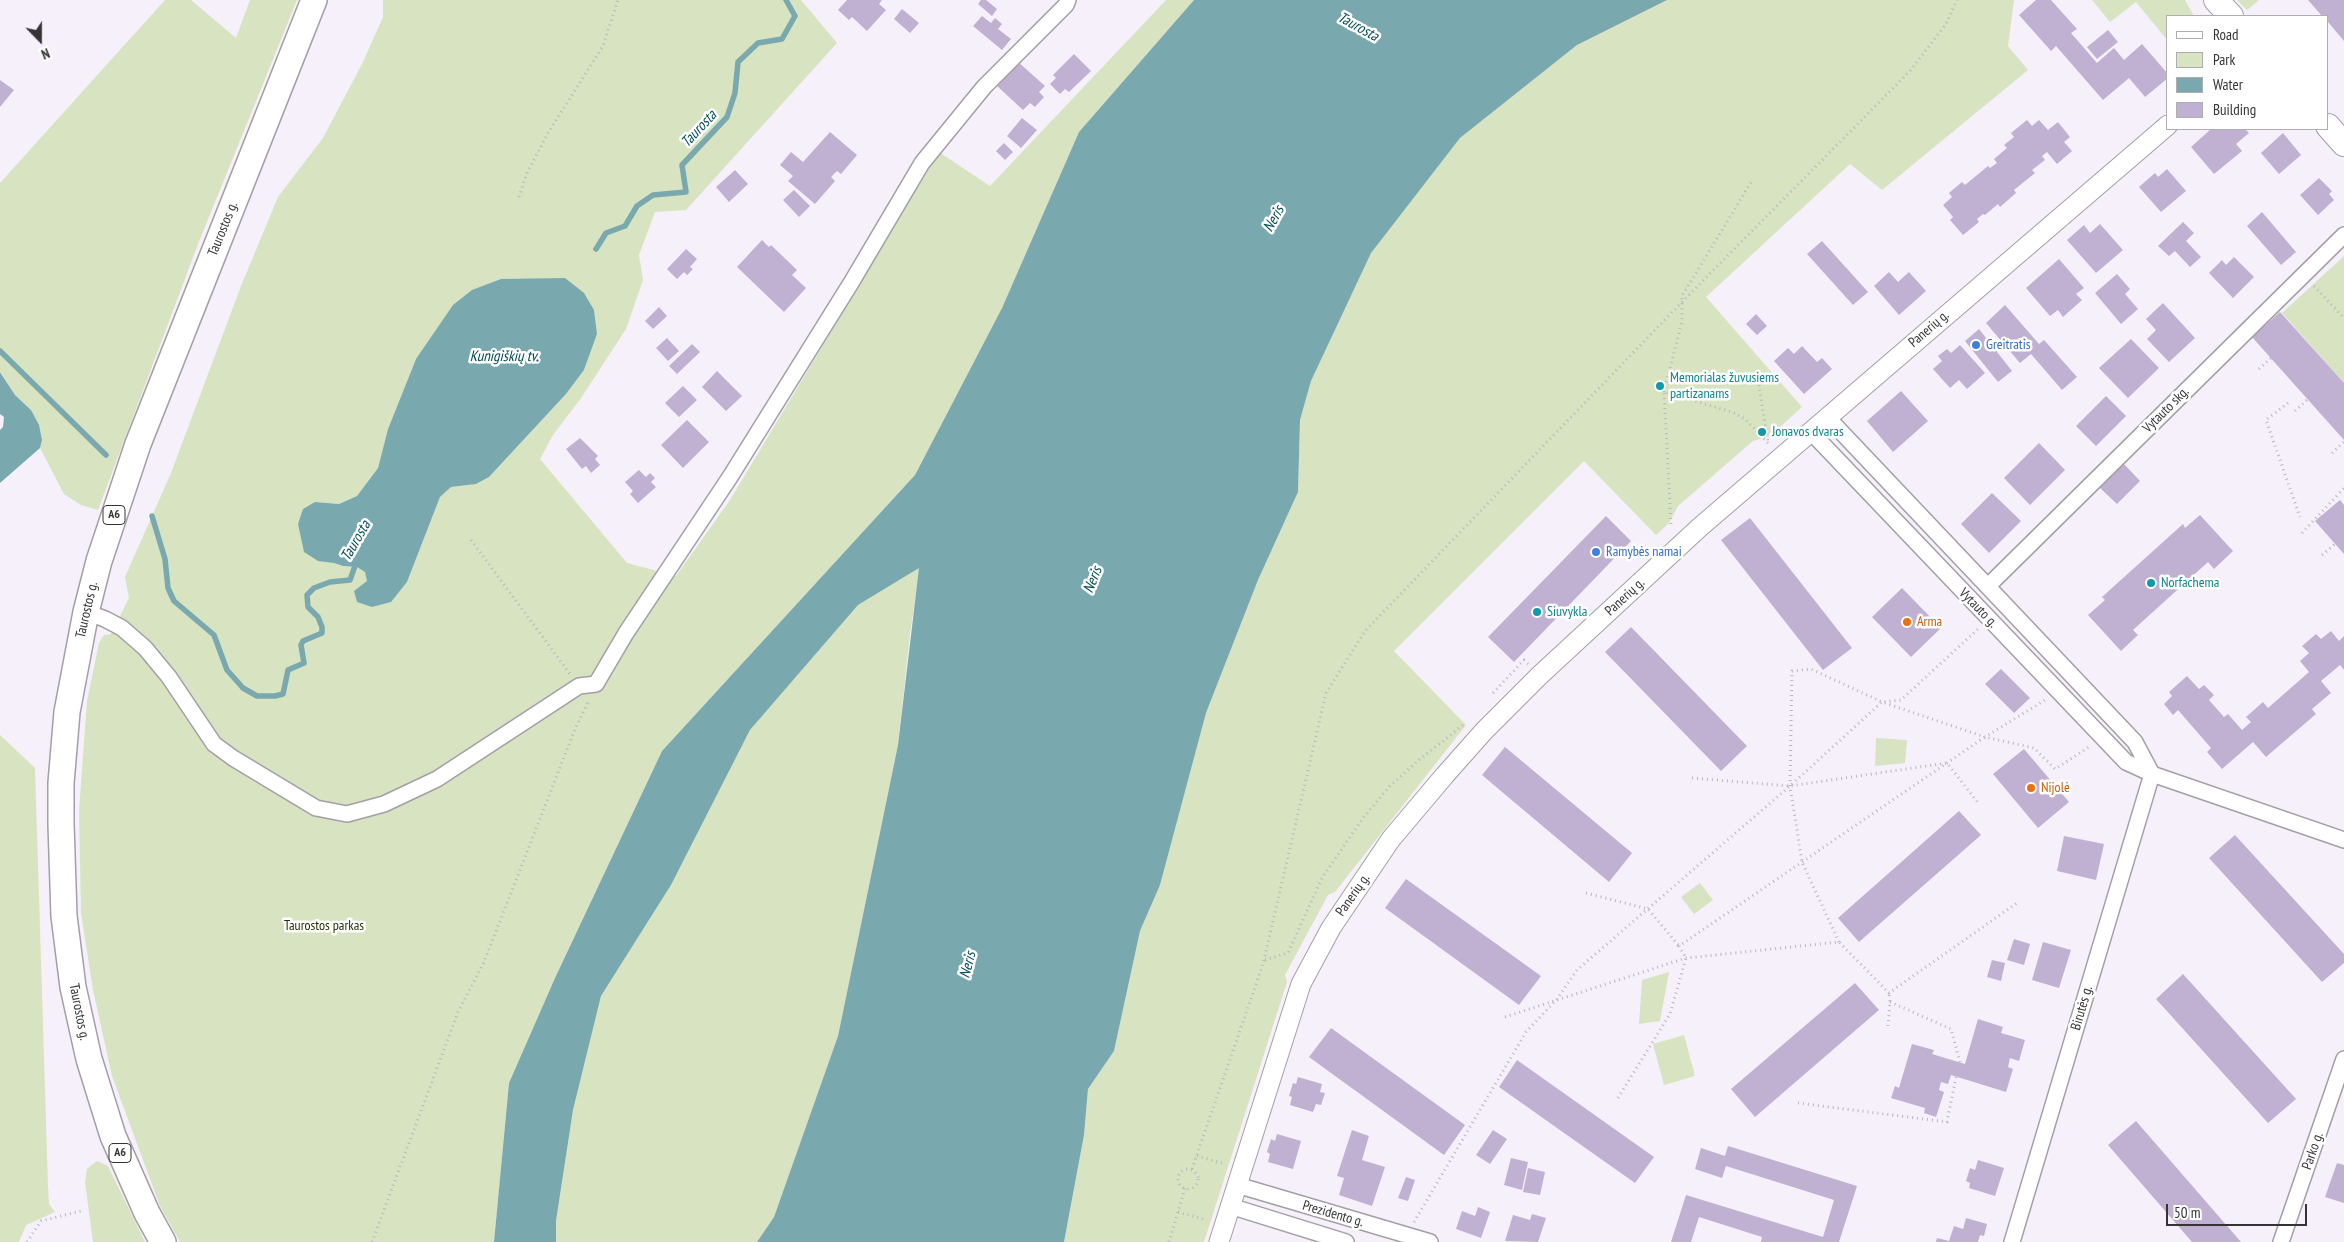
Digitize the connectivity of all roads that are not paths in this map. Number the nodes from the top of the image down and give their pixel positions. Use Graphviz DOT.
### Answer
graph roads {
  1 [pos="314,0"];
  2 [pos="1068,0"];
  3 [pos="2216,0"];
  4 [pos="2230,15"];
  5 [pos="2166,127"];
  6 [pos="2329,127"];
  7 [pos="2344,144"];
  8 [pos="2344,235"];
  9 [pos="1828,418"];
  10 [pos="1811,432"];
  11 [pos="1988,586"];
  12 [pos="86,612"];
  13 [pos="2152,774"];
  14 [pos="2344,840"];
  15 [pos="2344,1059"];
  16 [pos="1240,1177"];
  17 [pos="1230,1206"];
  18 [pos="1222,1233"];
  19 [pos="163,1242"];
  20 [pos="1346,1242"];
  21 [pos="1430,1242"];
  22 [pos="2012,1242"];
  23 [pos="2282,1242"];
  1 -- 12 [label="highway, Taurostos g. / A6"];
  2 -- 12 [label="street"];
  3 -- 4 [label="main road"];
  5 -- 9 [label="street, Panerių g."];
  6 -- 7 [label="main road"];
  8 -- 11 [label="street, Vytauto skg."];
  9 -- 10 [label="street, Panerių g."];
  9 -- 11 [label="street, Vytauto g."];
  10 -- 13 [label="street, Vytauto g."];
  10 -- 16 [label="street, Panerių g."];
  11 -- 13 [label="street, Vytauto g."];
  12 -- 19 [label="highway, Taurostos g. / A6"];
  13 -- 14 [label="street, Vytauto g."];
  13 -- 22 [label="street, Birutės g."];
  15 -- 23 [label="street, Parko g."];
  16 -- 17 [label="street, Panerių g."];
  16 -- 21 [label="street, Prezidento g."];
  17 -- 18 [label="street, Panerių g."];
  17 -- 20 [label="street, Prezidento g."];
}
